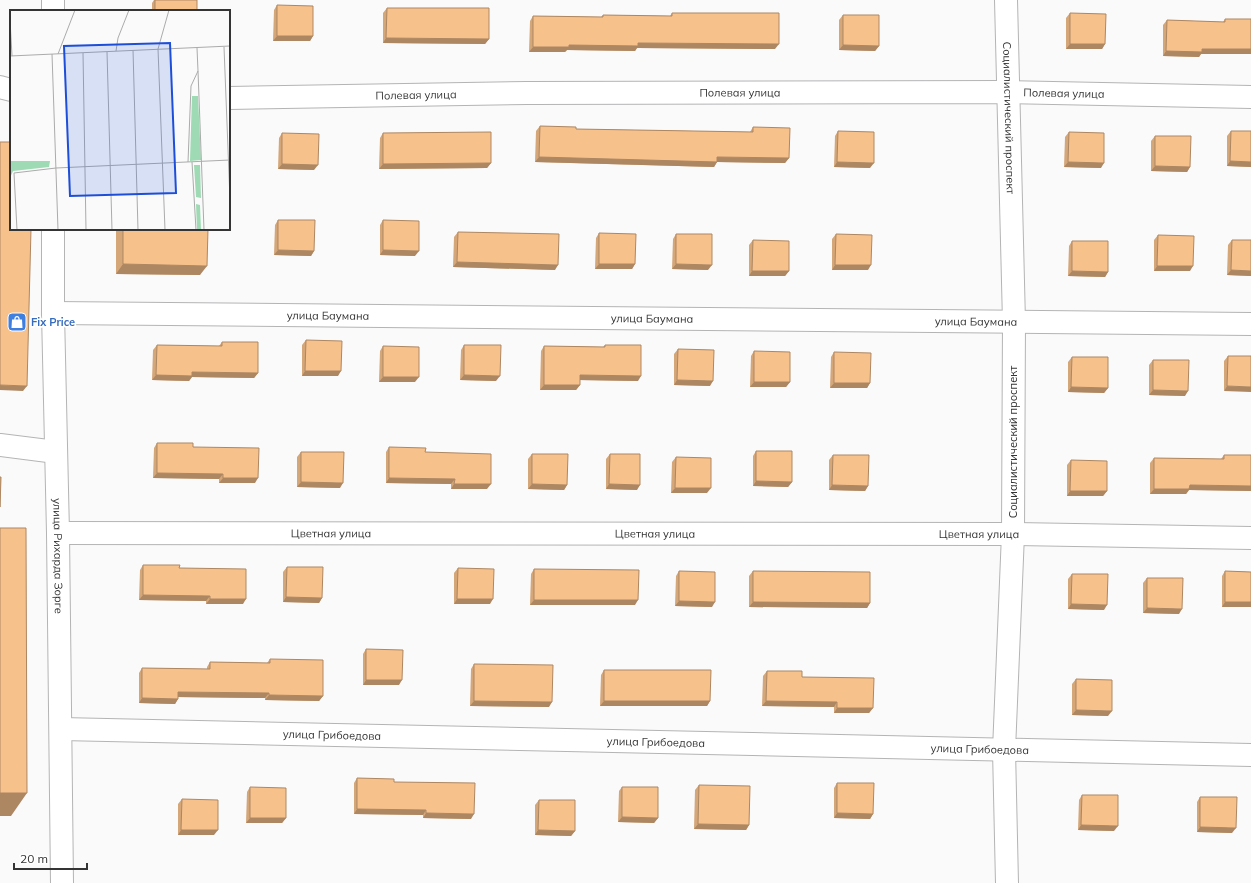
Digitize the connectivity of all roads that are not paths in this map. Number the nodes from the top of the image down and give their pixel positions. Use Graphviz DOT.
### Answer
graph roads {
  1 [pos="1006,0"];
  2 [pos="0,87"];
  3 [pos="10,90"];
  4 [pos="1008,92"];
  5 [pos="1251,97"];
  6 [pos="230,98"];
  7 [pos="53,230"];
  8 [pos="53,314"];
  9 [pos="1014,322"];
  10 [pos="1251,324"];
  11 [pos="0,445"];
  12 [pos="56,452"];
  13 [pos="58,533"];
  14 [pos="1013,534"];
  15 [pos="1251,538"];
  16 [pos="61,729"];
  17 [pos="1004,750"];
  18 [pos="1251,755"];
  19 [pos="62,883"];
  20 [pos="1007,883"];
  1 -- 4 [label="street, Социалистический проспект"];
  2 -- 3 [label="street"];
  4 -- 5 [label="street, Полевая улица"];
  4 -- 6 [label="street, Полевая улица"];
  4 -- 9 [label="street, Социалистический проспект"];
  7 -- 8 [label="street, улица Рихарда Зорге"];
  8 -- 9 [label="street, улица Баумана"];
  8 -- 12 [label="street, улица Рихарда Зорге"];
  9 -- 10 [label="street, улица Баумана"];
  9 -- 14 [label="street, Социалистический проспект"];
  11 -- 12 [label="street"];
  12 -- 13 [label="street, улица Рихарда Зорге"];
  13 -- 14 [label="street, Цветная улица"];
  13 -- 16 [label="street, улица Рихарда Зорге"];
  14 -- 15 [label="street, Цветная улица"];
  14 -- 17 [label="street, Социалистический проспект"];
  16 -- 17 [label="street, улица Грибоедова"];
  16 -- 19 [label="street, улица Рихарда Зорге"];
  17 -- 18 [label="street, улица Грибоедова"];
  17 -- 20 [label="street, Социалистический проспект"];
}
